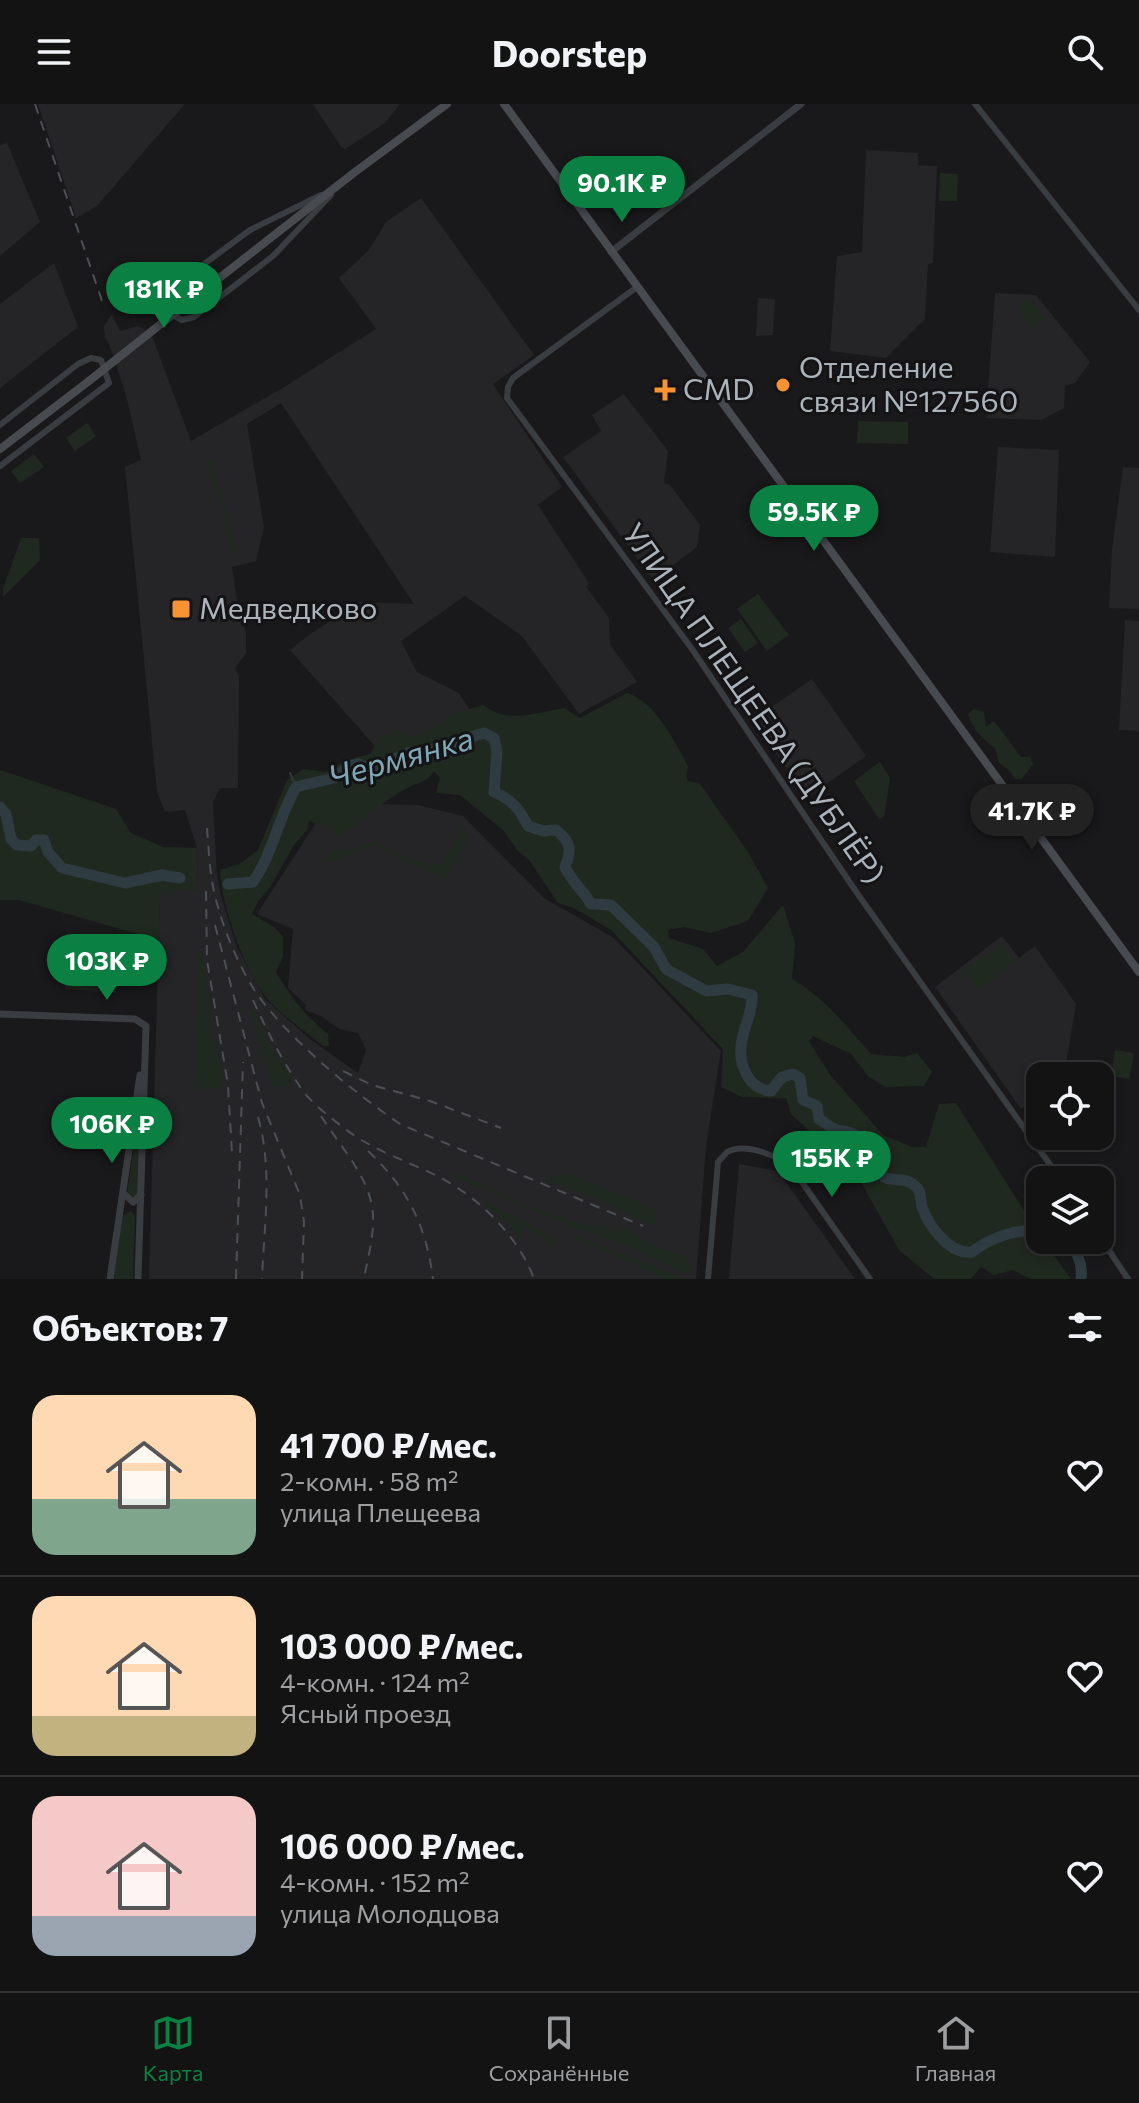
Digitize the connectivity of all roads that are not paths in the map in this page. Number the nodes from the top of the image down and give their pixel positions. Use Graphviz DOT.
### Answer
graph roads {
  1 [pos="447,104"];
  2 [pos="504,104"];
  3 [pos="801,104"];
  4 [pos="975,104"];
  5 [pos="355,172"];
  6 [pos="338,185"];
  7 [pos="611,252"];
  8 [pos="637,287"];
  9 [pos="1139,310"];
  10 [pos="0,425"];
  11 [pos="0,449"];
  12 [pos="0,466"];
  13 [pos="1139,972"];
  14 [pos="0,1014"];
  15 [pos="143,1066"];
  16 [pos="1051,1166"];
  17 [pos="124,1194"];
  18 [pos="141,1195"];
  19 [pos="121,1215"];
  20 [pos="141,1218"];
  21 [pos="1111,1254"];
  22 [pos="110,1279"];
  23 [pos="138,1279"];
  24 [pos="708,1279"];
  25 [pos="870,1279"];
  26 [pos="1128,1279"];
  1 -- 5 [label="main road"];
  2 -- 7 [label="main road"];
  3 -- 7 [label="street"];
  4 -- 9 [label="street"];
  5 -- 6 [label="main road"];
  5 -- 6 [label="street"];
  6 -- 11 [label="main road, bridge"];
  7 -- 8 [label="main road"];
  8 -- 13 [label="main road"];
  8 -- 16 [label="street, УЛИЦА ПЛЕЩЕЕВА (ДУБЛЁР)"];
  10 -- 12 [label="street"];
  14 -- 15 [label="street"];
  15 -- 17 [label="street"];
  15 -- 18 [label="street"];
  17 -- 18 [label="street"];
  17 -- 19 [label="street"];
  18 -- 20 [label="street"];
  19 -- 20 [label="street"];
  19 -- 22 [label="street"];
  20 -- 23 [label="street"];
  21 -- 26 [label="street"];
  24 -- 25 [label="street"];
}
